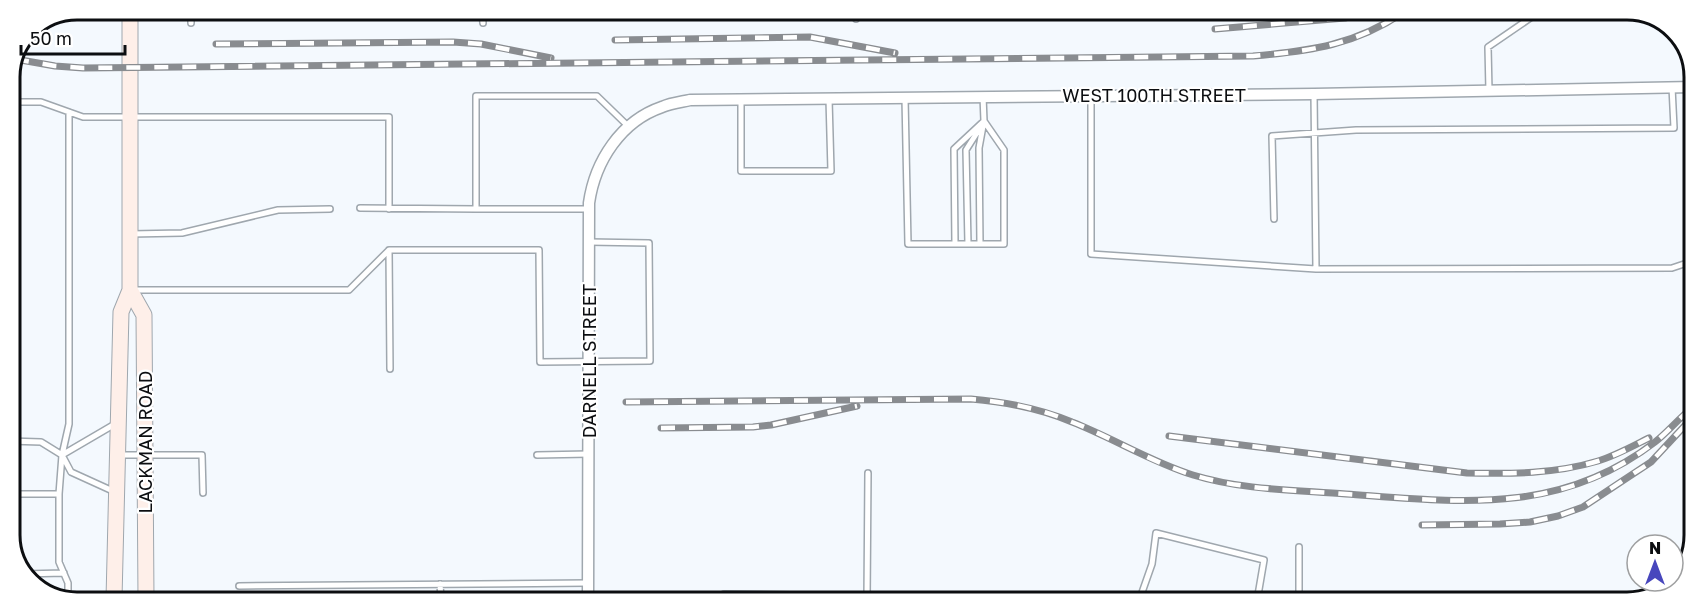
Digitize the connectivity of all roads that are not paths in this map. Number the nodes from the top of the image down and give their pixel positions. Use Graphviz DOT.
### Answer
graph roads {
  1 [pos="130,20"];
  2 [pos="483,20"];
  3 [pos="1527,20"];
  4 [pos="483,23"];
  5 [pos="1672,87"];
  6 [pos="1683,87"];
  7 [pos="1489,91"];
  8 [pos="1314,94"];
  9 [pos="1091,95"];
  10 [pos="983,96"];
  11 [pos="905,98"];
  12 [pos="829,99"];
  13 [pos="741,100"];
  14 [pos="20,102"];
  15 [pos="69,112"];
  16 [pos="129,117"];
  17 [pos="984,121"];
  18 [pos="626,129"];
  19 [pos="1314,133"];
  20 [pos="360,208"];
  21 [pos="330,209"];
  22 [pos="389,209"];
  23 [pos="476,209"];
  24 [pos="589,209"];
  25 [pos="1274,219"];
  26 [pos="129,234"];
  27 [pos="589,242"];
  28 [pos="955,244"];
  29 [pos="968,244"];
  30 [pos="980,244"];
  31 [pos="389,250"];
  32 [pos="1683,264"];
  33 [pos="1316,269"];
  34 [pos="130,290"];
  35 [pos="589,362"];
  36 [pos="390,369"];
  37 [pos="118,422"];
  38 [pos="20,441"];
  39 [pos="589,454"];
  40 [pos="62,455"];
  41 [pos="118,455"];
  42 [pos="537,455"];
  43 [pos="145,456"];
  44 [pos="868,473"];
  45 [pos="117,493"];
  46 [pos="203,493"];
  47 [pos="20,494"];
  48 [pos="59,494"];
  49 [pos="1299,547"];
  50 [pos="64,573"];
  51 [pos="35,574"];
  52 [pos="588,583"];
  53 [pos="440,584"];
  54 [pos="239,586"];
  55 [pos="68,591"];
  56 [pos="114,592"];
  57 [pos="146,592"];
  58 [pos="441,592"];
  59 [pos="588,592"];
  60 [pos="867,592"];
  61 [pos="1142,592"];
  62 [pos="1259,592"];
  63 [pos="1299,592"];
  1 -- 16 [label="main road, LACKMAN ROAD"];
  2 -- 4 [label="lane"];
  3 -- 7 [label="lane"];
  5 -- 6 [label="street, WEST 100TH STREET"];
  5 -- 7 [label="street, WEST 100TH STREET"];
  5 -- 19 [label="lane"];
  7 -- 8 [label="street, WEST 100TH STREET"];
  8 -- 9 [label="street, WEST 100TH STREET"];
  8 -- 19 [label="lane"];
  9 -- 10 [label="street, WEST 100TH STREET"];
  9 -- 33 [label="lane"];
  10 -- 11 [label="street, WEST 100TH STREET"];
  10 -- 17 [label="lane"];
  11 -- 12 [label="street, WEST 100TH STREET"];
  11 -- 28 [label="lane"];
  12 -- 13 [label="street, WEST 100TH STREET"];
  12 -- 13 [label="lane"];
  13 -- 18 [label="street, WEST 100TH STREET"];
  14 -- 15 [label="lane"];
  15 -- 16 [label="lane"];
  15 -- 40 [label="lane"];
  16 -- 22 [label="lane"];
  16 -- 26 [label="main road, LACKMAN ROAD"];
  17 -- 28 [label="lane"];
  17 -- 29 [label="lane"];
  17 -- 30 [label="lane"];
  17 -- 30 [label="lane"];
  18 -- 23 [label="lane"];
  18 -- 24 [label="street, DARNELL STREET"];
  19 -- 25 [label="lane"];
  19 -- 33 [label="lane"];
  20 -- 22 [label="lane"];
  21 -- 26 [label="lane"];
  22 -- 23 [label="lane"];
  23 -- 24 [label="lane"];
  24 -- 27 [label="street, DARNELL STREET"];
  26 -- 34 [label="main road, LACKMAN ROAD"];
  27 -- 35 [label="street, DARNELL STREET"];
  27 -- 35 [label="lane"];
  28 -- 29 [label="lane"];
  29 -- 30 [label="lane"];
  31 -- 34 [label="lane"];
  31 -- 35 [label="lane"];
  31 -- 36 [label="lane"];
  32 -- 33 [label="lane"];
  34 -- 37 [label="main road, LACKMAN ROAD"];
  34 -- 43 [label="main road, LACKMAN ROAD"];
  35 -- 39 [label="street, DARNELL STREET"];
  37 -- 40 [label="lane"];
  37 -- 41 [label="main road, LACKMAN ROAD"];
  38 -- 40 [label="lane"];
  39 -- 42 [label="lane"];
  39 -- 52 [label="street, DARNELL STREET"];
  40 -- 45 [label="lane"];
  40 -- 48 [label="lane"];
  41 -- 43 [label="lane"];
  41 -- 45 [label="main road, LACKMAN ROAD"];
  43 -- 46 [label="lane"];
  43 -- 57 [label="main road, LACKMAN ROAD"];
  44 -- 60 [label="lane"];
  45 -- 56 [label="main road, LACKMAN ROAD"];
  47 -- 48 [label="lane"];
  48 -- 50 [label="lane"];
  49 -- 63 [label="lane"];
  50 -- 51 [label="lane"];
  50 -- 55 [label="lane"];
  52 -- 53 [label="lane"];
  52 -- 59 [label="street, DARNELL STREET"];
  53 -- 54 [label="lane"];
  53 -- 58 [label="lane"];
  61 -- 62 [label="lane"];
}
